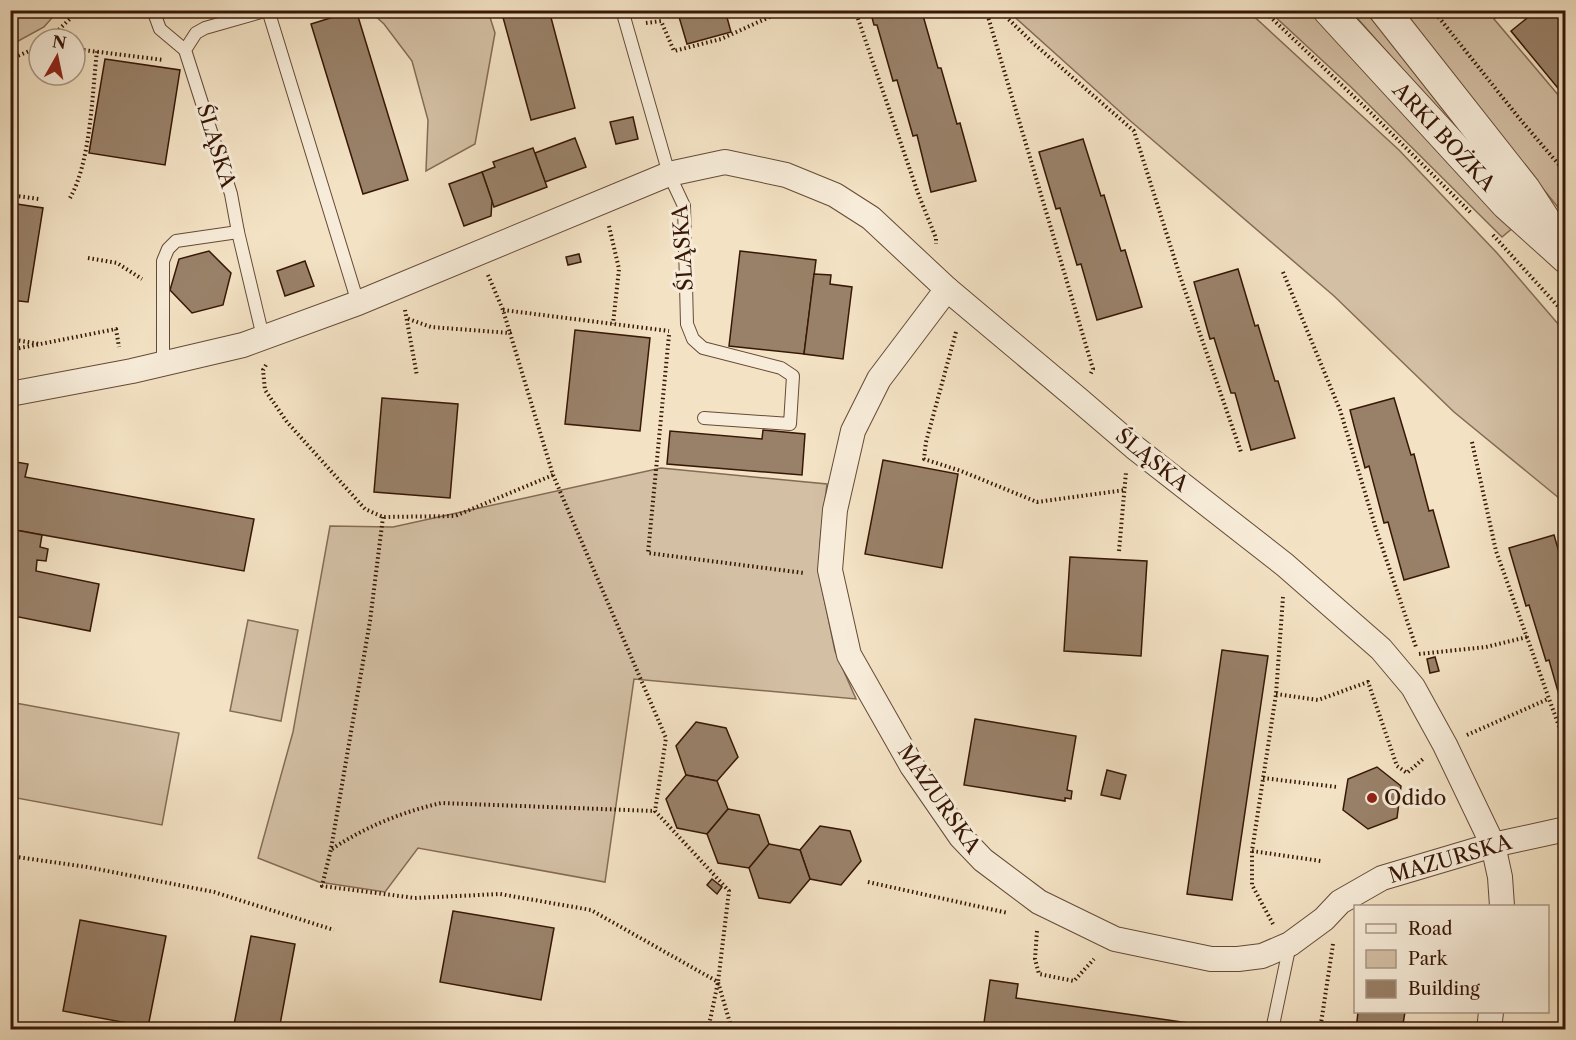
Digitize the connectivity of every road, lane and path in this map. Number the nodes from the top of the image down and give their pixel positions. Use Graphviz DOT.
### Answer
graph roads {
  1 [pos="79,10"];
  2 [pos="153,10"];
  3 [pos="622,10"];
  4 [pos="785,10"];
  5 [pos="855,10"];
  6 [pos="986,10"];
  7 [pos="999,10"];
  8 [pos="1263,10"];
  9 [pos="1328,10"];
  10 [pos="1384,10"];
  11 [pos="1434,10"];
  12 [pos="61,27"];
  13 [pos="626,27"];
  14 [pos="87,50"];
  15 [pos="185,50"];
  16 [pos="97,51"];
  17 [pos="27,52"];
  18 [pos="10,59"];
  19 [pos="190,63"];
  20 [pos="1566,173"];
  21 [pos="669,174"];
  22 [pos="10,195"];
  23 [pos="70,198"];
  24 [pos="39,200"];
  25 [pos="1478,220"];
  26 [pos="608,223"];
  27 [pos="1486,228"];
  28 [pos="238,232"];
  29 [pos="936,249"];
  30 [pos="1566,252"];
  31 [pos="88,258"];
  32 [pos="1566,258"];
  33 [pos="486,272"];
  34 [pos="1283,272"];
  35 [pos="947,289"];
  36 [pos="163,292"];
  37 [pos="358,303"];
  38 [pos="404,306"];
  39 [pos="503,310"];
  40 [pos="1566,315"];
  41 [pos="406,318"];
  42 [pos="613,324"];
  43 [pos="687,324"];
  44 [pos="947,329"];
  45 [pos="669,331"];
  46 [pos="510,333"];
  47 [pos="263,337"];
  48 [pos="10,339"];
  49 [pos="43,344"];
  50 [pos="163,364"];
  51 [pos="263,370"];
  52 [pos="417,376"];
  53 [pos="1089,377"];
  54 [pos="10,394"];
  55 [pos="704,418"];
  56 [pos="1472,442"];
  57 [pos="1241,452"];
  58 [pos="1126,470"];
  59 [pos="553,475"];
  60 [pos="1125,490"];
  61 [pos="383,517"];
  62 [pos="1119,550"];
  63 [pos="831,576"];
  64 [pos="1292,597"];
  65 [pos="1527,637"];
  66 [pos="1411,652"];
  67 [pos="1418,654"];
  68 [pos="1276,694"];
  69 [pos="1548,699"];
  70 [pos="1462,737"];
  71 [pos="1566,746"];
  72 [pos="1432,751"];
  73 [pos="1263,778"];
  74 [pos="1337,787"];
  75 [pos="655,812"];
  76 [pos="1566,829"];
  77 [pos="1493,845"];
  78 [pos="331,849"];
  79 [pos="1252,851"];
  80 [pos="10,856"];
  81 [pos="1321,861"];
  82 [pos="868,882"];
  83 [pos="1340,902"];
  84 [pos="1502,905"];
  85 [pos="1018,915"];
  86 [pos="1038,928"];
  87 [pos="334,930"];
  88 [pos="1283,937"];
  89 [pos="1096,957"];
  90 [pos="718,982"];
  91 [pos="1491,1013"];
  92 [pos="708,1029"];
  93 [pos="732,1029"];
  94 [pos="1272,1029"];
  95 [pos="1320,1029"];
  96 [pos="1489,1029"];
  1 -- 12 [label="path"];
  2 -- 15 [label="lane"];
  3 -- 13 [label="lane, ŚLĄSKA"];
  4 -- 13 [label="path"];
  5 -- 29 [label="path"];
  6 -- 53 [label="path"];
  7 -- 57 [label="path"];
  8 -- 25 [label="path"];
  9 -- 32 [label="street, ARKI BOŻKA"];
  10 -- 30 [label="street, ARKI BOŻKA"];
  11 -- 20 [label="path"];
  13 -- 21 [label="lane, ŚLĄSKA"];
  14 -- 16 [label="path"];
  15 -- 19 [label="lane, ŚLĄSKA"];
  15 -- 37 [label="lane"];
  16 -- 19 [label="path"];
  16 -- 23 [label="path"];
  17 -- 18 [label="path"];
  19 -- 28 [label="lane, ŚLĄSKA"];
  21 -- 35 [label="street, ŚLĄSKA"];
  21 -- 37 [label="street, ŚLĄSKA"];
  21 -- 43 [label="lane, ŚLĄSKA"];
  22 -- 24 [label="path"];
  26 -- 42 [label="path"];
  27 -- 40 [label="path"];
  28 -- 36 [label="lane"];
  28 -- 47 [label="lane, ŚLĄSKA"];
  31 -- 36 [label="path"];
  33 -- 39 [label="path"];
  34 -- 67 [label="path"];
  35 -- 63 [label="street, MAZURSKA"];
  35 -- 77 [label="street, ŚLĄSKA"];
  36 -- 50 [label="lane"];
  37 -- 47 [label="street, ŚLĄSKA"];
  38 -- 41 [label="path"];
  39 -- 42 [label="path"];
  39 -- 46 [label="path"];
  41 -- 46 [label="path"];
  41 -- 52 [label="path"];
  42 -- 45 [label="path"];
  43 -- 45 [label="path"];
  43 -- 55 [label="lane"];
  44 -- 60 [label="path"];
  45 -- 63 [label="path"];
  46 -- 59 [label="path"];
  47 -- 50 [label="street, ŚLĄSKA"];
  48 -- 49 [label="path"];
  50 -- 54 [label="street, ŚLĄSKA"];
  51 -- 61 [label="path"];
  56 -- 65 [label="path"];
  58 -- 60 [label="path"];
  59 -- 61 [label="path"];
  59 -- 75 [label="path"];
  60 -- 62 [label="path"];
  61 -- 78 [label="path"];
  63 -- 88 [label="street, MAZURSKA"];
  64 -- 68 [label="path"];
  65 -- 67 [label="path"];
  65 -- 69 [label="path"];
  66 -- 67 [label="path"];
  68 -- 72 [label="path"];
  68 -- 73 [label="path"];
  69 -- 70 [label="path"];
  69 -- 71 [label="path"];
  73 -- 74 [label="path"];
  73 -- 79 [label="path"];
  75 -- 78 [label="path"];
  75 -- 90 [label="path"];
  76 -- 77 [label="street, MAZURSKA"];
  77 -- 83 [label="street, MAZURSKA"];
  77 -- 84 [label="street, ŚLĄSKA"];
  78 -- 90 [label="path"];
  79 -- 81 [label="path"];
  79 -- 88 [label="path"];
  80 -- 87 [label="path"];
  82 -- 85 [label="path"];
  83 -- 88 [label="street, MAZURSKA"];
  83 -- 95 [label="path"];
  86 -- 89 [label="path"];
  88 -- 94 [label="lane"];
  90 -- 92 [label="path"];
  90 -- 93 [label="path"];
  91 -- 96 [label="street"];
}
